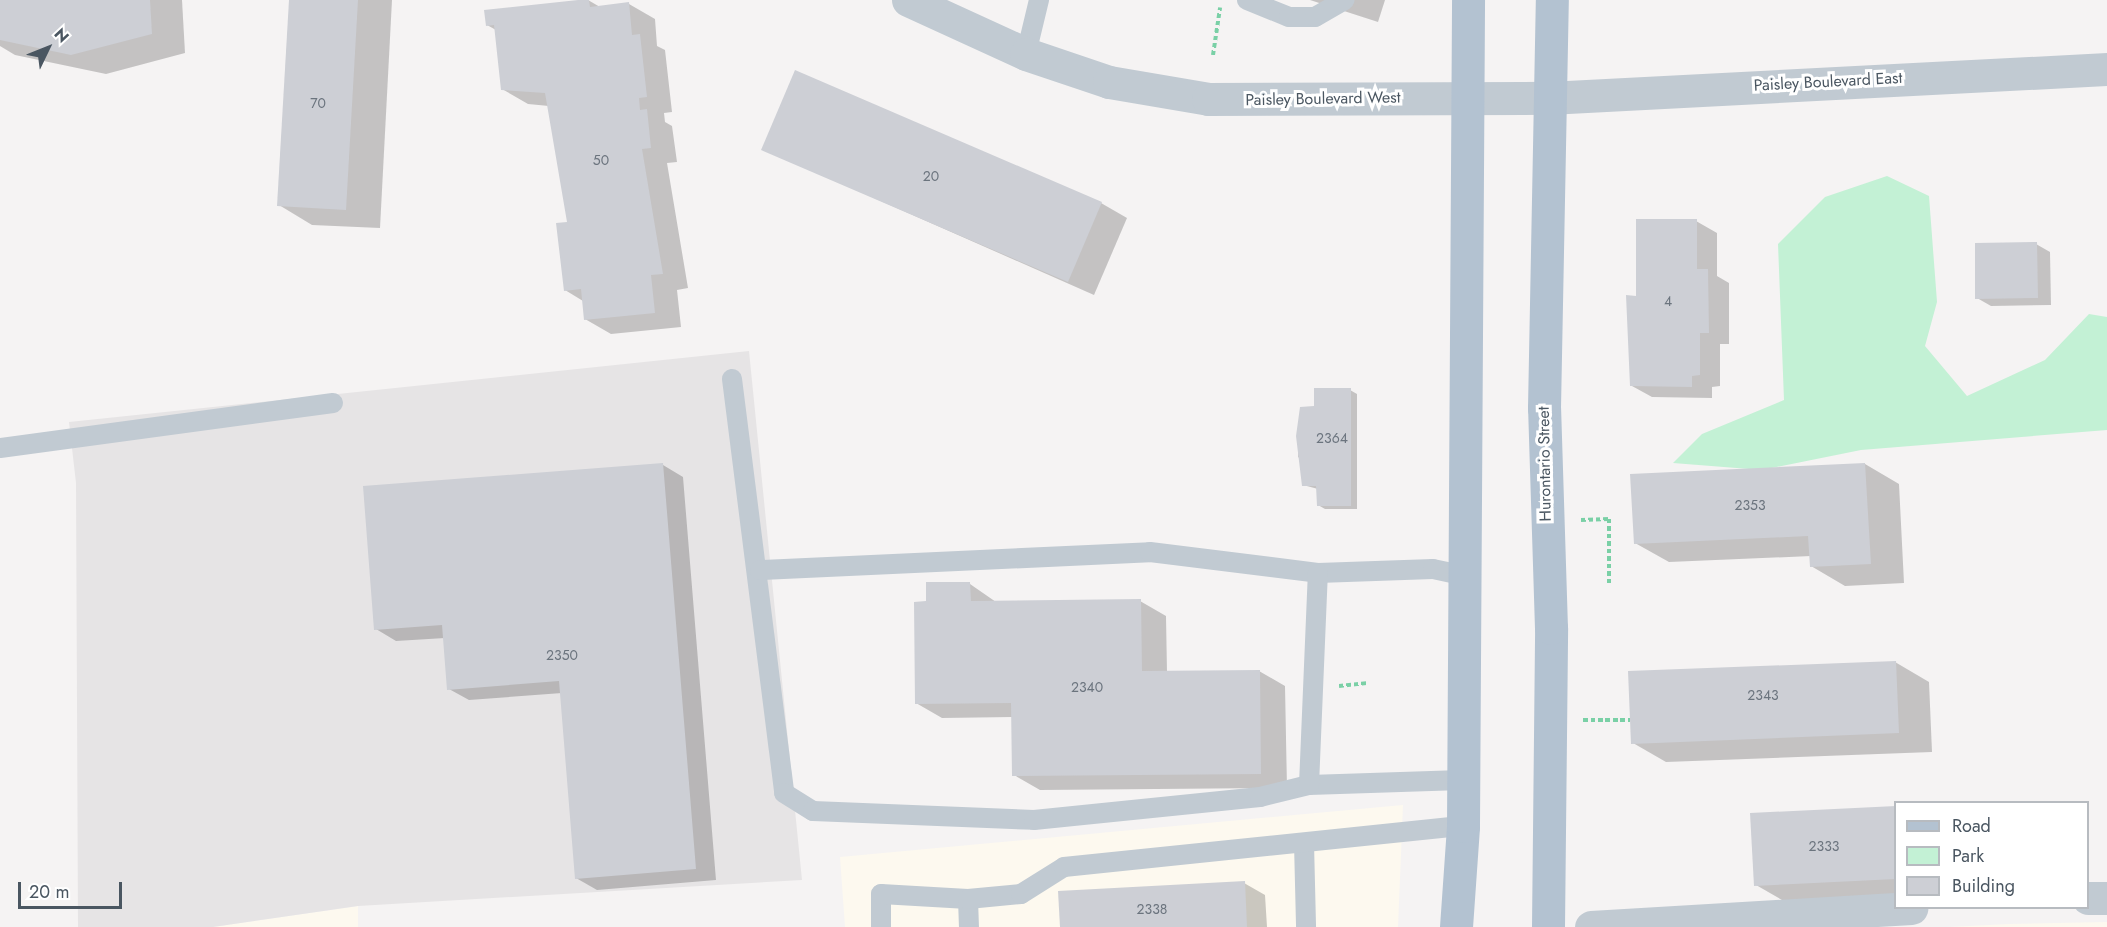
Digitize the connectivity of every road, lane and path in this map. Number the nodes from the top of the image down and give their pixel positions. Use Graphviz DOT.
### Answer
graph roads {
  1 [pos="908,0"];
  2 [pos="1039,0"];
  3 [pos="1221,0"];
  4 [pos="1247,0"];
  5 [pos="1345,0"];
  6 [pos="1468,0"];
  7 [pos="1552,0"];
  8 [pos="1026,54"];
  9 [pos="1213,55"];
  10 [pos="2107,69"];
  11 [pos="1468,97"];
  12 [pos="1548,98"];
  13 [pos="732,379"];
  14 [pos="333,403"];
  15 [pos="0,448"];
  16 [pos="1578,521"];
  17 [pos="760,570"];
  18 [pos="1318,573"];
  19 [pos="1465,576"];
  20 [pos="1609,583"];
  21 [pos="1575,720"];
  22 [pos="1630,720"];
  23 [pos="1462,780"];
  24 [pos="1309,784"];
  25 [pos="1463,826"];
  26 [pos="1304,843"];
  27 [pos="968,898"];
  28 [pos="2089,898"];
  29 [pos="2107,898"];
  30 [pos="1894,909"];
  31 [pos="881,927"];
  32 [pos="969,927"];
  33 [pos="1306,927"];
  34 [pos="1456,927"];
  35 [pos="1548,927"];
  36 [pos="1591,927"];
  1 -- 8 [label="street, Paisley Boulevard West"];
  2 -- 8 [label="lane"];
  3 -- 9 [label="path"];
  4 -- 5 [label="lane"];
  6 -- 11 [label="main road"];
  7 -- 12 [label="main road, Hurontario Street"];
  8 -- 11 [label="street, Paisley Boulevard West"];
  10 -- 12 [label="street, Paisley Boulevard East"];
  11 -- 12 [label="street, Paisley Boulevard West"];
  11 -- 19 [label="main road"];
  12 -- 35 [label="main road, Hurontario Street"];
  13 -- 17 [label="lane"];
  14 -- 15 [label="lane"];
  16 -- 20 [label="path"];
  17 -- 18 [label="lane"];
  17 -- 24 [label="lane"];
  18 -- 19 [label="lane"];
  18 -- 24 [label="lane"];
  19 -- 23 [label="main road"];
  21 -- 22 [label="path"];
  23 -- 24 [label="lane"];
  23 -- 25 [label="main road"];
  25 -- 26 [label="lane"];
  25 -- 34 [label="main road"];
  26 -- 27 [label="lane"];
  26 -- 33 [label="lane"];
  27 -- 31 [label="lane"];
  27 -- 32 [label="lane"];
  28 -- 29 [label="street"];
  30 -- 36 [label="street"];
}
